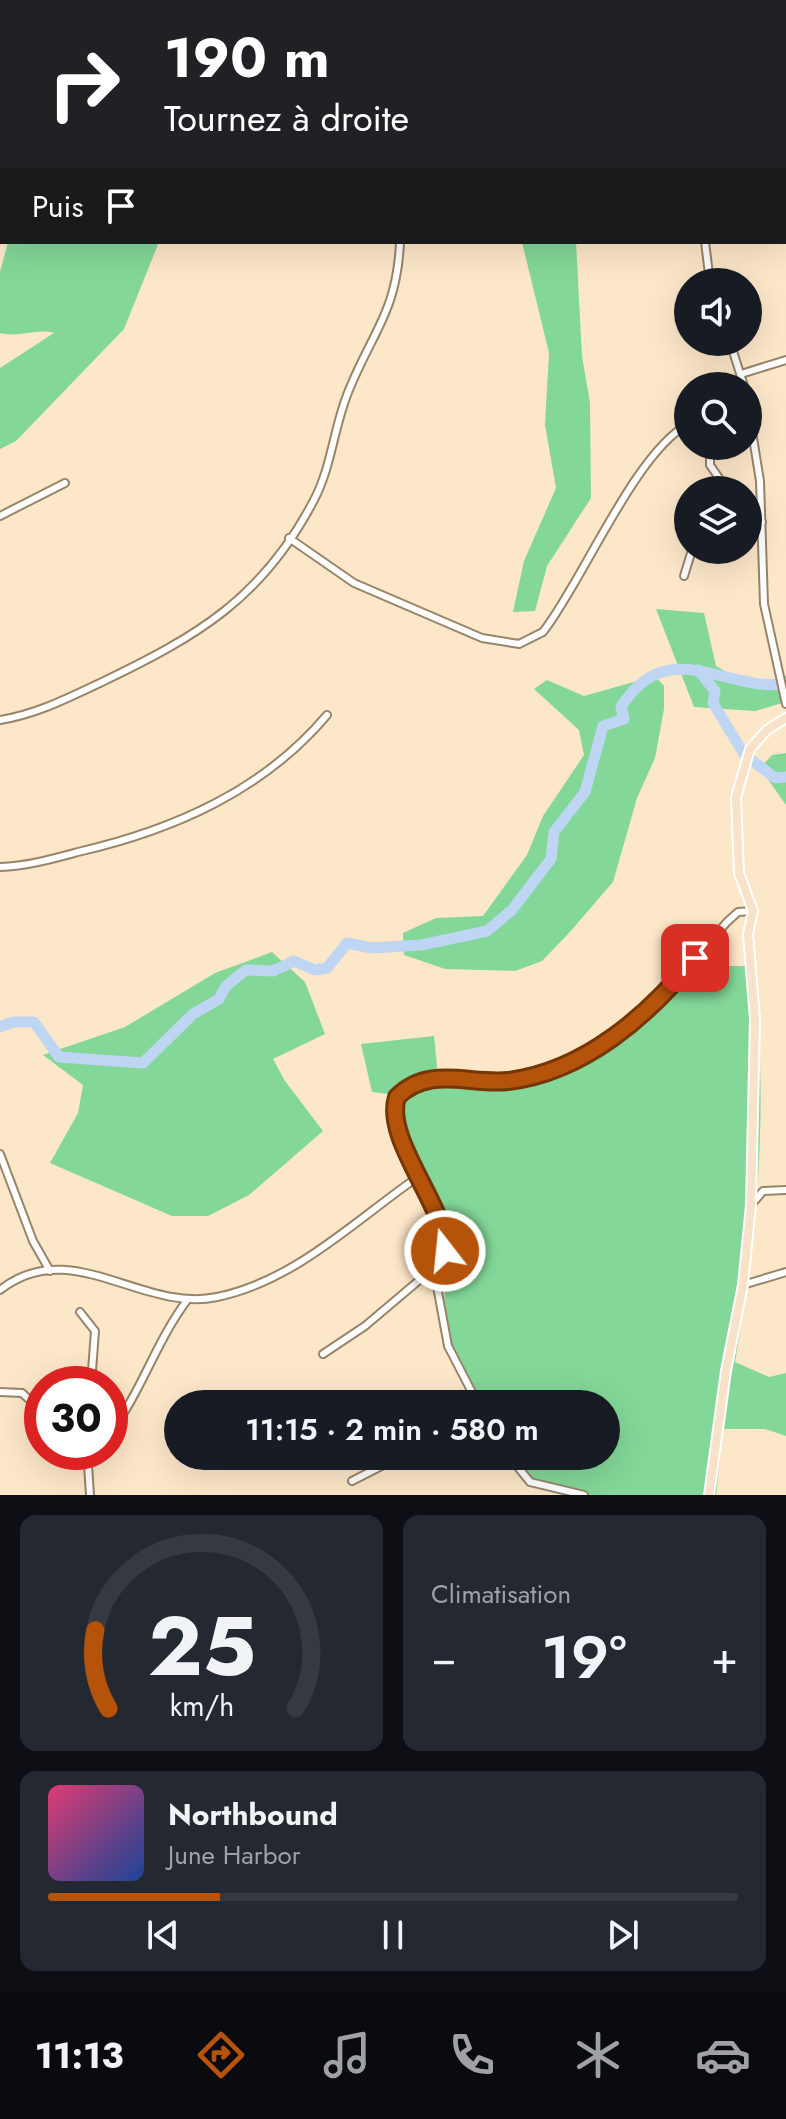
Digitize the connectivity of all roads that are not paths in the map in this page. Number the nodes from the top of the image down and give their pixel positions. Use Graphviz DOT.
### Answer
graph roads {
  1 [pos="400,244"];
  2 [pos="705,244"];
  3 [pos="708,268"];
  4 [pos="786,360"];
  5 [pos="747,372"];
  6 [pos="674,436"];
  7 [pos="65,483"];
  8 [pos="0,516"];
  9 [pos="762,522"];
  10 [pos="289,538"];
  11 [pos="688,564"];
  12 [pos="684,576"];
  13 [pos="786,704"];
  14 [pos="327,715"];
  15 [pos="786,718"];
  16 [pos="0,720"];
  17 [pos="0,867"];
  18 [pos="753,911"];
  19 [pos="0,1154"];
  20 [pos="416,1176"];
  21 [pos="786,1190"];
  22 [pos="751,1205"];
  23 [pos="50,1271"];
  24 [pos="786,1272"];
  25 [pos="436,1281"];
  26 [pos="743,1285"];
  27 [pos="0,1290"];
  28 [pos="188,1299"];
  29 [pos="80,1312"];
  30 [pos="323,1354"];
  31 [pos="92,1366"];
  32 [pos="470,1390"];
  33 [pos="0,1392"];
  34 [pos="24,1395"];
  35 [pos="128,1406"];
  36 [pos="88,1470"];
  37 [pos="374,1470"];
  38 [pos="520,1470"];
  39 [pos="352,1481"];
  40 [pos="90,1495"];
  41 [pos="584,1495"];
  42 [pos="709,1495"];
  1 -- 10 [label="street"];
  2 -- 3 [label="street"];
  4 -- 5 [label="street"];
  6 -- 10 [label="street"];
  7 -- 8 [label="street"];
  9 -- 13 [label="street"];
  10 -- 16 [label="street"];
  11 -- 12 [label="street"];
  14 -- 17 [label="street"];
  15 -- 18 [label="main road"];
  18 -- 20 [label="street"];
  18 -- 22 [label="main road"];
  19 -- 23 [label="street"];
  20 -- 25 [label="street"];
  20 -- 28 [label="street"];
  21 -- 22 [label="street"];
  22 -- 26 [label="main road"];
  23 -- 27 [label="street"];
  23 -- 28 [label="street"];
  24 -- 26 [label="street"];
  25 -- 30 [label="street"];
  25 -- 32 [label="street"];
  26 -- 42 [label="main road"];
  28 -- 35 [label="street"];
  29 -- 31 [label="street"];
  33 -- 34 [label="street"];
  36 -- 40 [label="street"];
  37 -- 39 [label="street"];
  38 -- 41 [label="street"];
}
